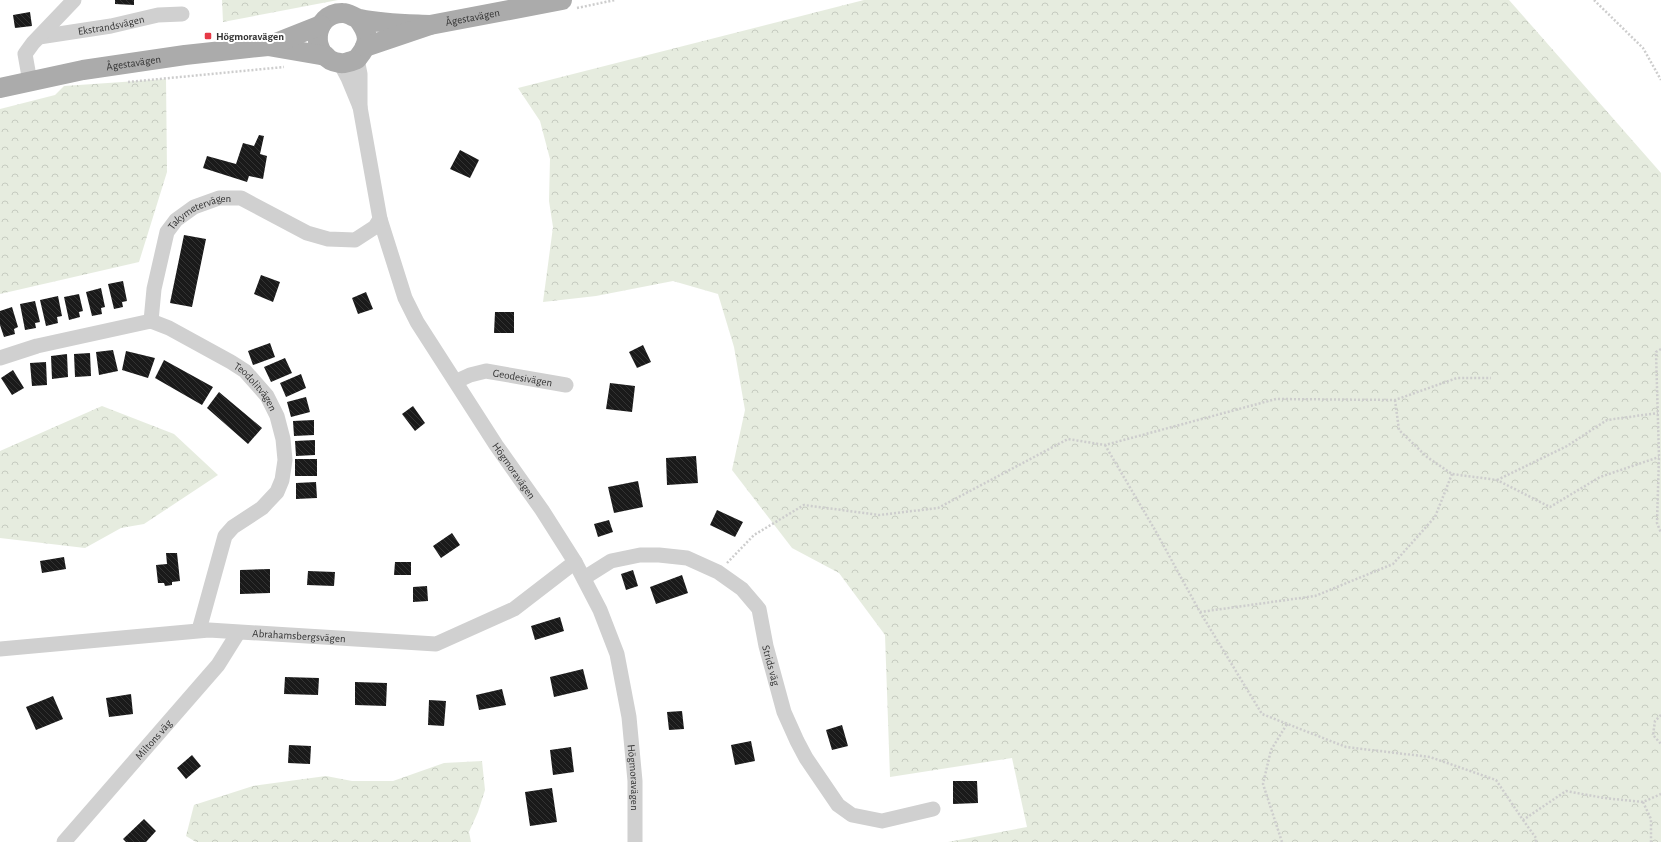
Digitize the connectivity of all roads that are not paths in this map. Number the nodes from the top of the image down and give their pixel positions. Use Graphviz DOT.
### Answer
graph roads {
  1 [pos="74,0"];
  2 [pos="562,0"];
  3 [pos="182,14"];
  4 [pos="358,19"];
  5 [pos="322,25"];
  6 [pos="430,25"];
  7 [pos="39,37"];
  8 [pos="268,46"];
  9 [pos="347,56"];
  10 [pos="30,82"];
  11 [pos="0,88"];
  12 [pos="380,219"];
  13 [pos="151,321"];
  14 [pos="0,358"];
  15 [pos="457,381"];
  16 [pos="566,385"];
  17 [pos="575,562"];
  18 [pos="584,578"];
  19 [pos="199,630"];
  20 [pos="238,632"];
  21 [pos="0,649"];
  22 [pos="933,809"];
  23 [pos="64,842"];
  24 [pos="635,842"];
  1 -- 7 [label="street"];
  2 -- 6 [label="main road, Ågestavägen"];
  3 -- 7 [label="street, Ekstrandsvägen"];
  4 -- 5 [label="main road, Ågestavägen"];
  4 -- 6 [label="main road, Ågestavägen"];
  4 -- 9 [label="main road"];
  5 -- 8 [label="main road, Ågestavägen"];
  5 -- 9 [label="main road"];
  6 -- 9 [label="main road, Ågestavägen"];
  7 -- 10 [label="street"];
  8 -- 9 [label="main road, Ågestavägen"];
  8 -- 10 [label="main road, Ågestavägen"];
  9 -- 12 [label="street, Högmoravägen"];
  10 -- 11 [label="main road, Ågestavägen"];
  12 -- 13 [label="street, Takymetervägen"];
  12 -- 15 [label="street, Högmoravägen"];
  13 -- 14 [label="street"];
  13 -- 19 [label="street, Teodolitvägen"];
  15 -- 16 [label="street, Geodesivägen"];
  15 -- 17 [label="street, Högmoravägen"];
  17 -- 18 [label="street, Högmoravägen"];
  17 -- 20 [label="street, Abrahamsbergsvägen"];
  18 -- 22 [label="street, Strids väg"];
  18 -- 24 [label="street, Högmoravägen"];
  19 -- 20 [label="street, Abrahamsbergsvägen"];
  19 -- 21 [label="street, Abrahamsbergsvägen"];
  20 -- 23 [label="street, Miltons väg"];
}
